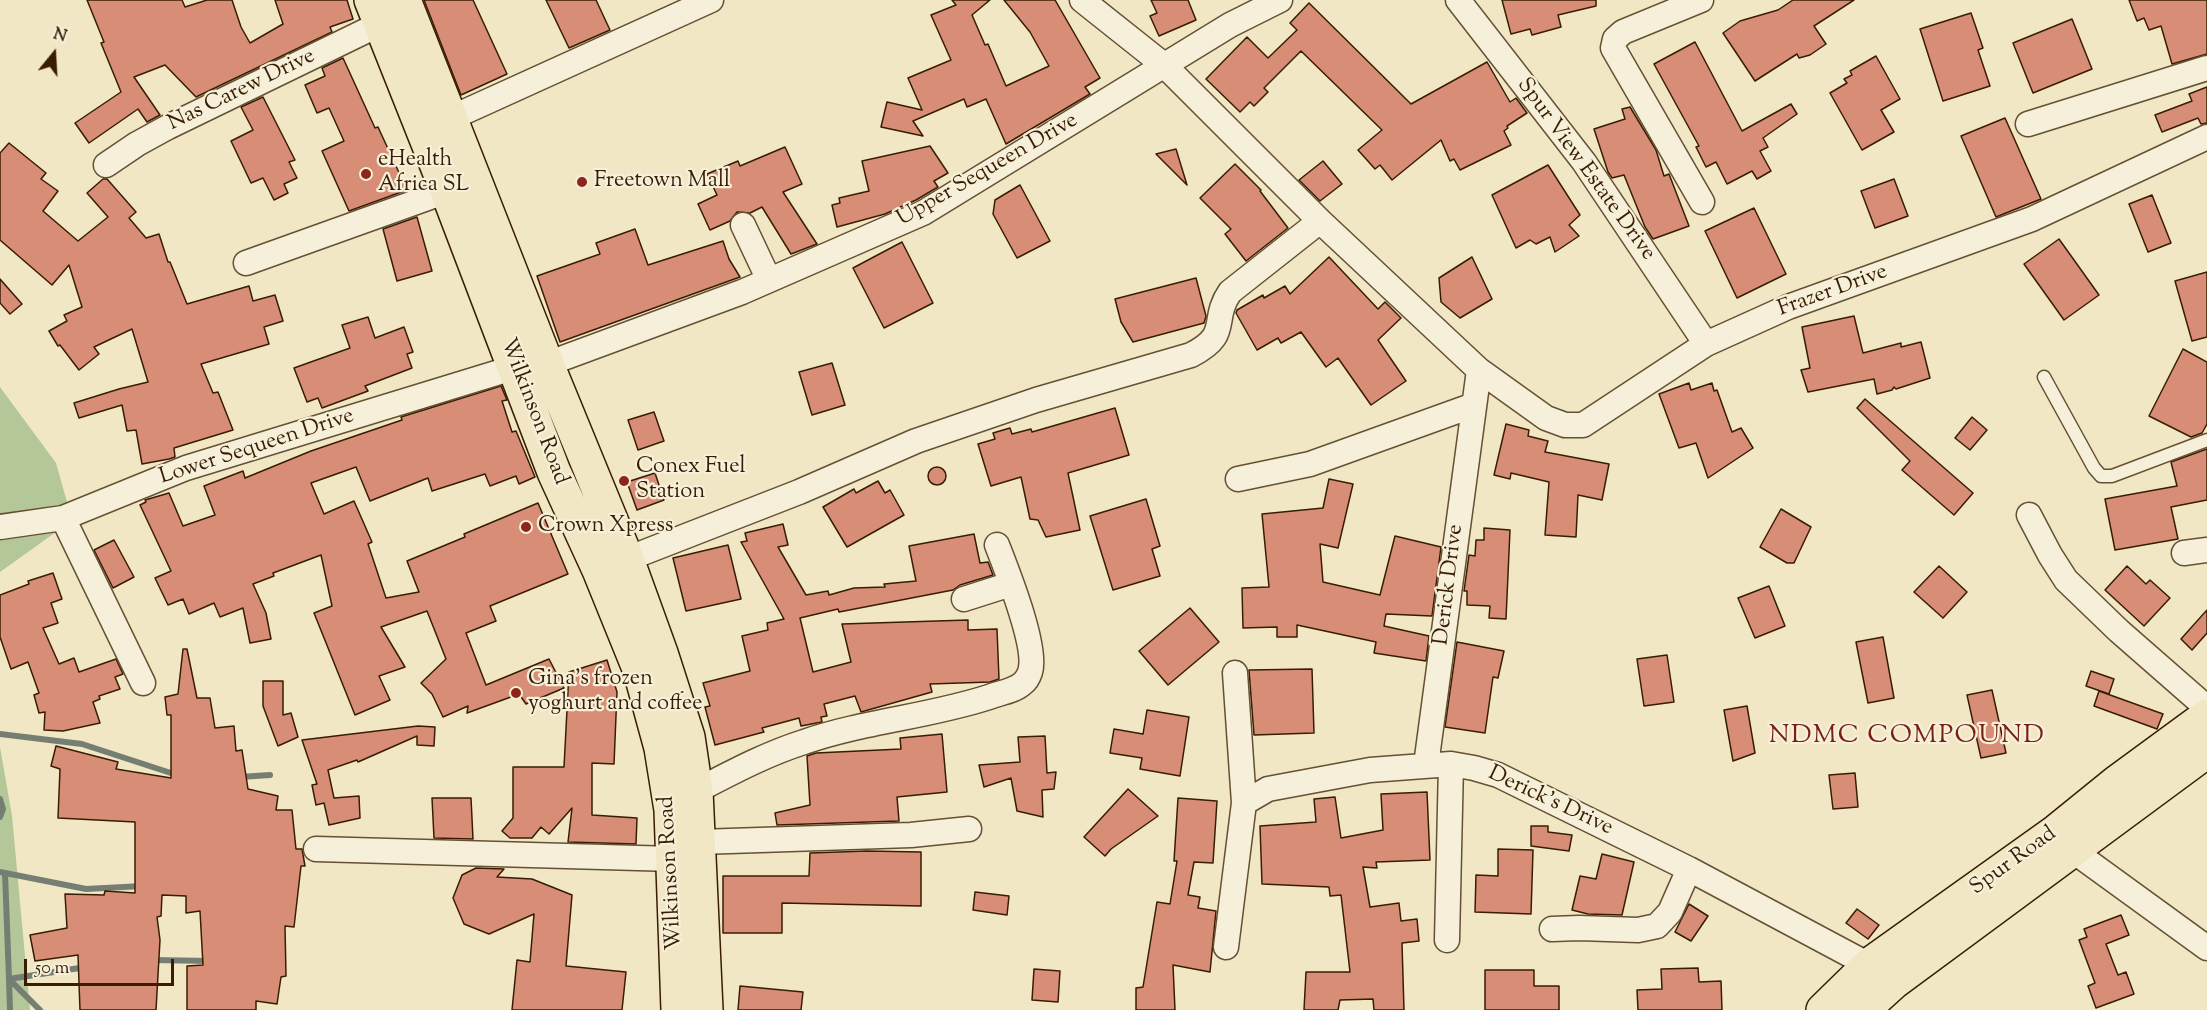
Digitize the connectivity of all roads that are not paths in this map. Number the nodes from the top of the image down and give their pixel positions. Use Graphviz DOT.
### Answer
graph roads {
  1 [pos="404,0"];
  2 [pos="711,0"];
  3 [pos="1082,0"];
  4 [pos="1280,0"];
  5 [pos="1458,0"];
  6 [pos="1701,0"];
  7 [pos="376,12"];
  8 [pos="1165,66"];
  9 [pos="2207,68"];
  10 [pos="451,118"];
  11 [pos="2028,124"];
  12 [pos="2207,137"];
  13 [pos="106,165"];
  14 [pos="447,191"];
  15 [pos="1702,202"];
  16 [pos="473,216"];
  17 [pos="1320,221"];
  18 [pos="743,225"];
  19 [pos="246,263"];
  20 [pos="769,280"];
  21 [pos="1706,344"];
  22 [pos="531,366"];
  23 [pos="1479,370"];
  24 [pos="2044,377"];
  25 [pos="1474,405"];
  26 [pos="2207,440"];
  27 [pos="592,473"];
  28 [pos="1238,479"];
  29 [pos="561,486"];
  30 [pos="2029,515"];
  31 [pos="63,518"];
  32 [pos="0,527"];
  33 [pos="997,545"];
  34 [pos="627,559"];
  35 [pos="1011,584"];
  36 [pos="964,599"];
  37 [pos="1235,673"];
  38 [pos="143,683"];
  39 [pos="2207,708"];
  40 [pos="2207,716"];
  41 [pos="2207,751"];
  42 [pos="1451,764"];
  43 [pos="1426,765"];
  44 [pos="696,791"];
  45 [pos="1244,803"];
  46 [pos="969,829"];
  47 [pos="2063,842"];
  48 [pos="316,849"];
  49 [pos="686,850"];
  50 [pos="1689,869"];
  51 [pos="1552,929"];
  52 [pos="1447,940"];
  53 [pos="1226,947"];
  54 [pos="2207,948"];
  55 [pos="1869,965"];
  56 [pos="1841,1007"];
  57 [pos="678,1010"];
  58 [pos="706,1010"];
  1 -- 10 [label="main road, Wilkinson Road"];
  2 -- 10 [label="street"];
  3 -- 8 [label="street, Frazer Drive"];
  4 -- 8 [label="street, Upper Sequeen Drive"];
  5 -- 21 [label="street, Spur View Estate Drive"];
  6 -- 15 [label="street"];
  7 -- 13 [label="street, Nas Carew Drive"];
  7 -- 14 [label="main road, Wilkinson Road"];
  8 -- 17 [label="street, Frazer Drive"];
  8 -- 20 [label="street, Upper Sequeen Drive"];
  9 -- 11 [label="street"];
  10 -- 16 [label="main road, Wilkinson Road"];
  12 -- 21 [label="street, Frazer Drive"];
  14 -- 16 [label="main road, Wilkinson Road"];
  14 -- 19 [label="street"];
  16 -- 22 [label="main road, Wilkinson Road"];
  17 -- 23 [label="street, Frazer Drive"];
  17 -- 34 [label="street"];
  18 -- 20 [label="street"];
  20 -- 22 [label="street, Upper Sequeen Drive"];
  21 -- 23 [label="street, Frazer Drive"];
  22 -- 27 [label="main road, Wilkinson Road"];
  22 -- 29 [label="main road, Wilkinson Road"];
  22 -- 31 [label="street, Lower Sequeen Drive"];
  23 -- 25 [label="street, Derick Drive"];
  24 -- 26 [label="lane"];
  25 -- 28 [label="street"];
  25 -- 43 [label="street, Derick Drive"];
  27 -- 29 [label="main road"];
  27 -- 34 [label="main road, Wilkinson Road"];
  29 -- 49 [label="main road, Wilkinson Road"];
  30 -- 39 [label="street"];
  31 -- 32 [label="street, Lower Sequeen Drive"];
  31 -- 38 [label="street"];
  33 -- 35 [label="street"];
  34 -- 44 [label="main road, Wilkinson Road"];
  35 -- 36 [label="street"];
  35 -- 44 [label="street"];
  37 -- 45 [label="street"];
  40 -- 47 [label="main road, Spur Road"];
  41 -- 47 [label="main road, Spur Road"];
  42 -- 43 [label="street, Derick's Drive"];
  42 -- 50 [label="street, Derick's Drive"];
  42 -- 52 [label="street"];
  43 -- 45 [label="street, Derick's Drive"];
  44 -- 49 [label="main road, Wilkinson Road"];
  45 -- 53 [label="street"];
  46 -- 49 [label="street"];
  47 -- 54 [label="street"];
  47 -- 55 [label="main road, Spur Road"];
  47 -- 56 [label="main road, Spur Road"];
  48 -- 49 [label="street"];
  49 -- 57 [label="main road, Wilkinson Road"];
  49 -- 58 [label="main road, Wilkinson Road"];
  50 -- 51 [label="street"];
  50 -- 55 [label="street, Derick's Drive"];
  55 -- 56 [label="main road, Spur Road"];
}
